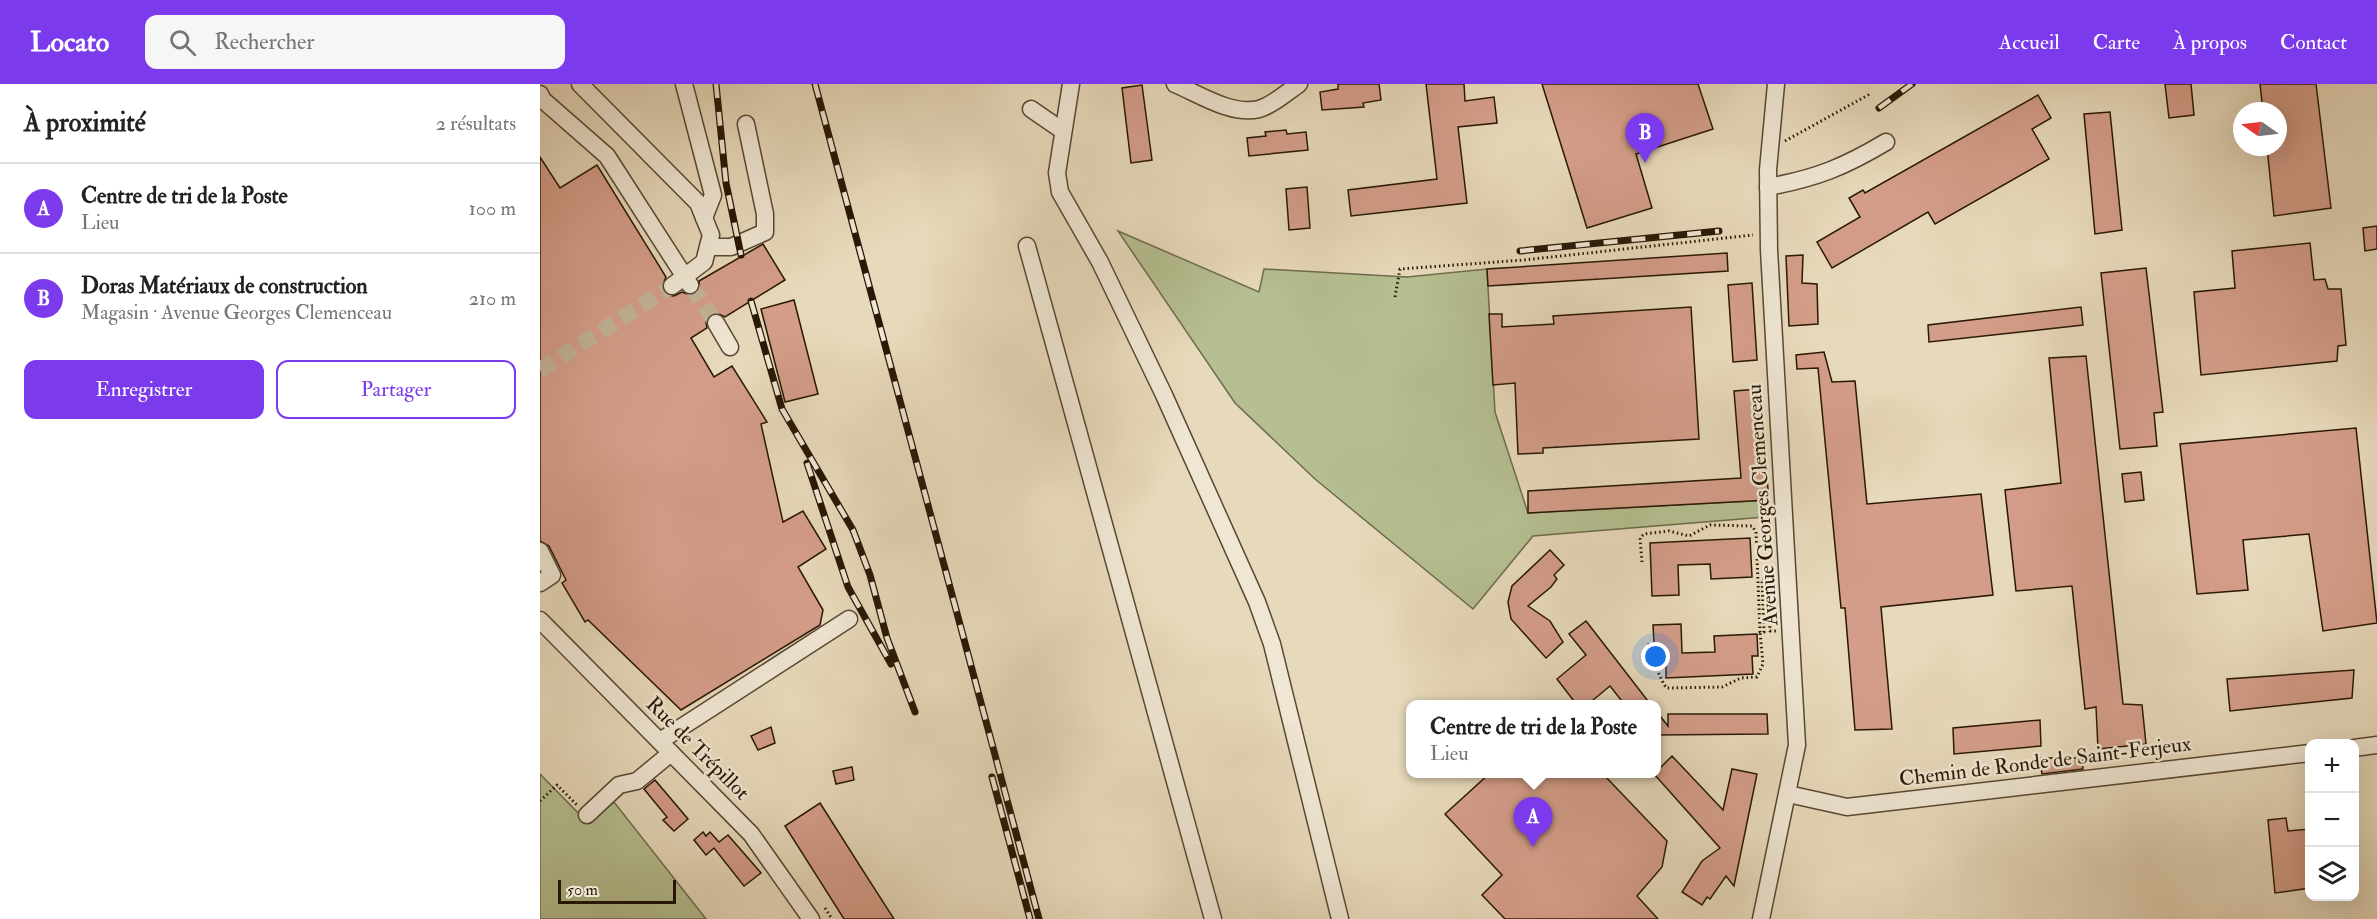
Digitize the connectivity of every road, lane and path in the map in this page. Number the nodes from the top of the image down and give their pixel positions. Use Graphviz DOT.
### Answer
graph roads {
  1 [pos="580,84"];
  2 [pos="684,84"];
  3 [pos="1071,84"];
  4 [pos="1175,84"];
  5 [pos="1299,84"];
  6 [pos="1776,84"];
  7 [pos="540,94"];
  8 [pos="1870,94"];
  9 [pos="1031,110"];
  10 [pos="746,124"];
  11 [pos="1060,129"];
  12 [pos="1886,142"];
  13 [pos="1770,149"];
  14 [pos="1058,157"];
  15 [pos="1768,187"];
  16 [pos="704,218"];
  17 [pos="1769,233"];
  18 [pos="1027,246"];
  19 [pos="708,247"];
  20 [pos="1395,297"];
  21 [pos="716,323"];
  22 [pos="730,347"];
  23 [pos="540,551"];
  24 [pos="1642,562"];
  25 [pos="540,583"];
  26 [pos="1761,604"];
  27 [pos="1769,604"];
  28 [pos="1777,604"];
  29 [pos="849,619"];
  30 [pos="540,621"];
  31 [pos="1779,631"];
  32 [pos="1649,643"];
  33 [pos="2377,745"];
  34 [pos="665,747"];
  35 [pos="2359,747"];
  36 [pos="2305,754"];
  37 [pos="1788,794"];
  38 [pos="540,801"];
  39 [pos="587,815"];
  40 [pos="811,919"];
  41 [pos="1213,919"];
  42 [pos="1340,919"];
  43 [pos="1761,919"];
  1 -- 16 [label="street"];
  2 -- 16 [label="street"];
  3 -- 11 [label="street"];
  3 -- 14 [label="street"];
  4 -- 5 [label="street"];
  6 -- 13 [label="street, Avenue Georges Clemenceau"];
  7 -- 19 [label="street"];
  8 -- 13 [label="path"];
  9 -- 11 [label="street"];
  10 -- 19 [label="street"];
  11 -- 14 [label="street"];
  12 -- 15 [label="street"];
  13 -- 15 [label="street, Avenue Georges Clemenceau"];
  14 -- 42 [label="street"];
  15 -- 17 [label="street, Avenue Georges Clemenceau"];
  16 -- 19 [label="street"];
  17 -- 20 [label="path"];
  17 -- 37 [label="street, Avenue Georges Clemenceau"];
  18 -- 41 [label="street"];
  21 -- 22 [label="street"];
  23 -- 25 [label="street"];
  24 -- 26 [label="path"];
  26 -- 27 [label="path"];
  26 -- 27 [label="path"];
  26 -- 32 [label="path"];
  27 -- 28 [label="path"];
  27 -- 31 [label="path"];
  29 -- 34 [label="street"];
  30 -- 34 [label="street, Rue de Trépillot"];
  33 -- 35 [label="street"];
  34 -- 39 [label="street"];
  34 -- 40 [label="street, Rue de Trépillot"];
  36 -- 37 [label="street, Chemin de Ronde de Saint-Ferjeux"];
  37 -- 43 [label="street, Avenue Georges Clemenceau"];
  38 -- 39 [label="path"];
}
